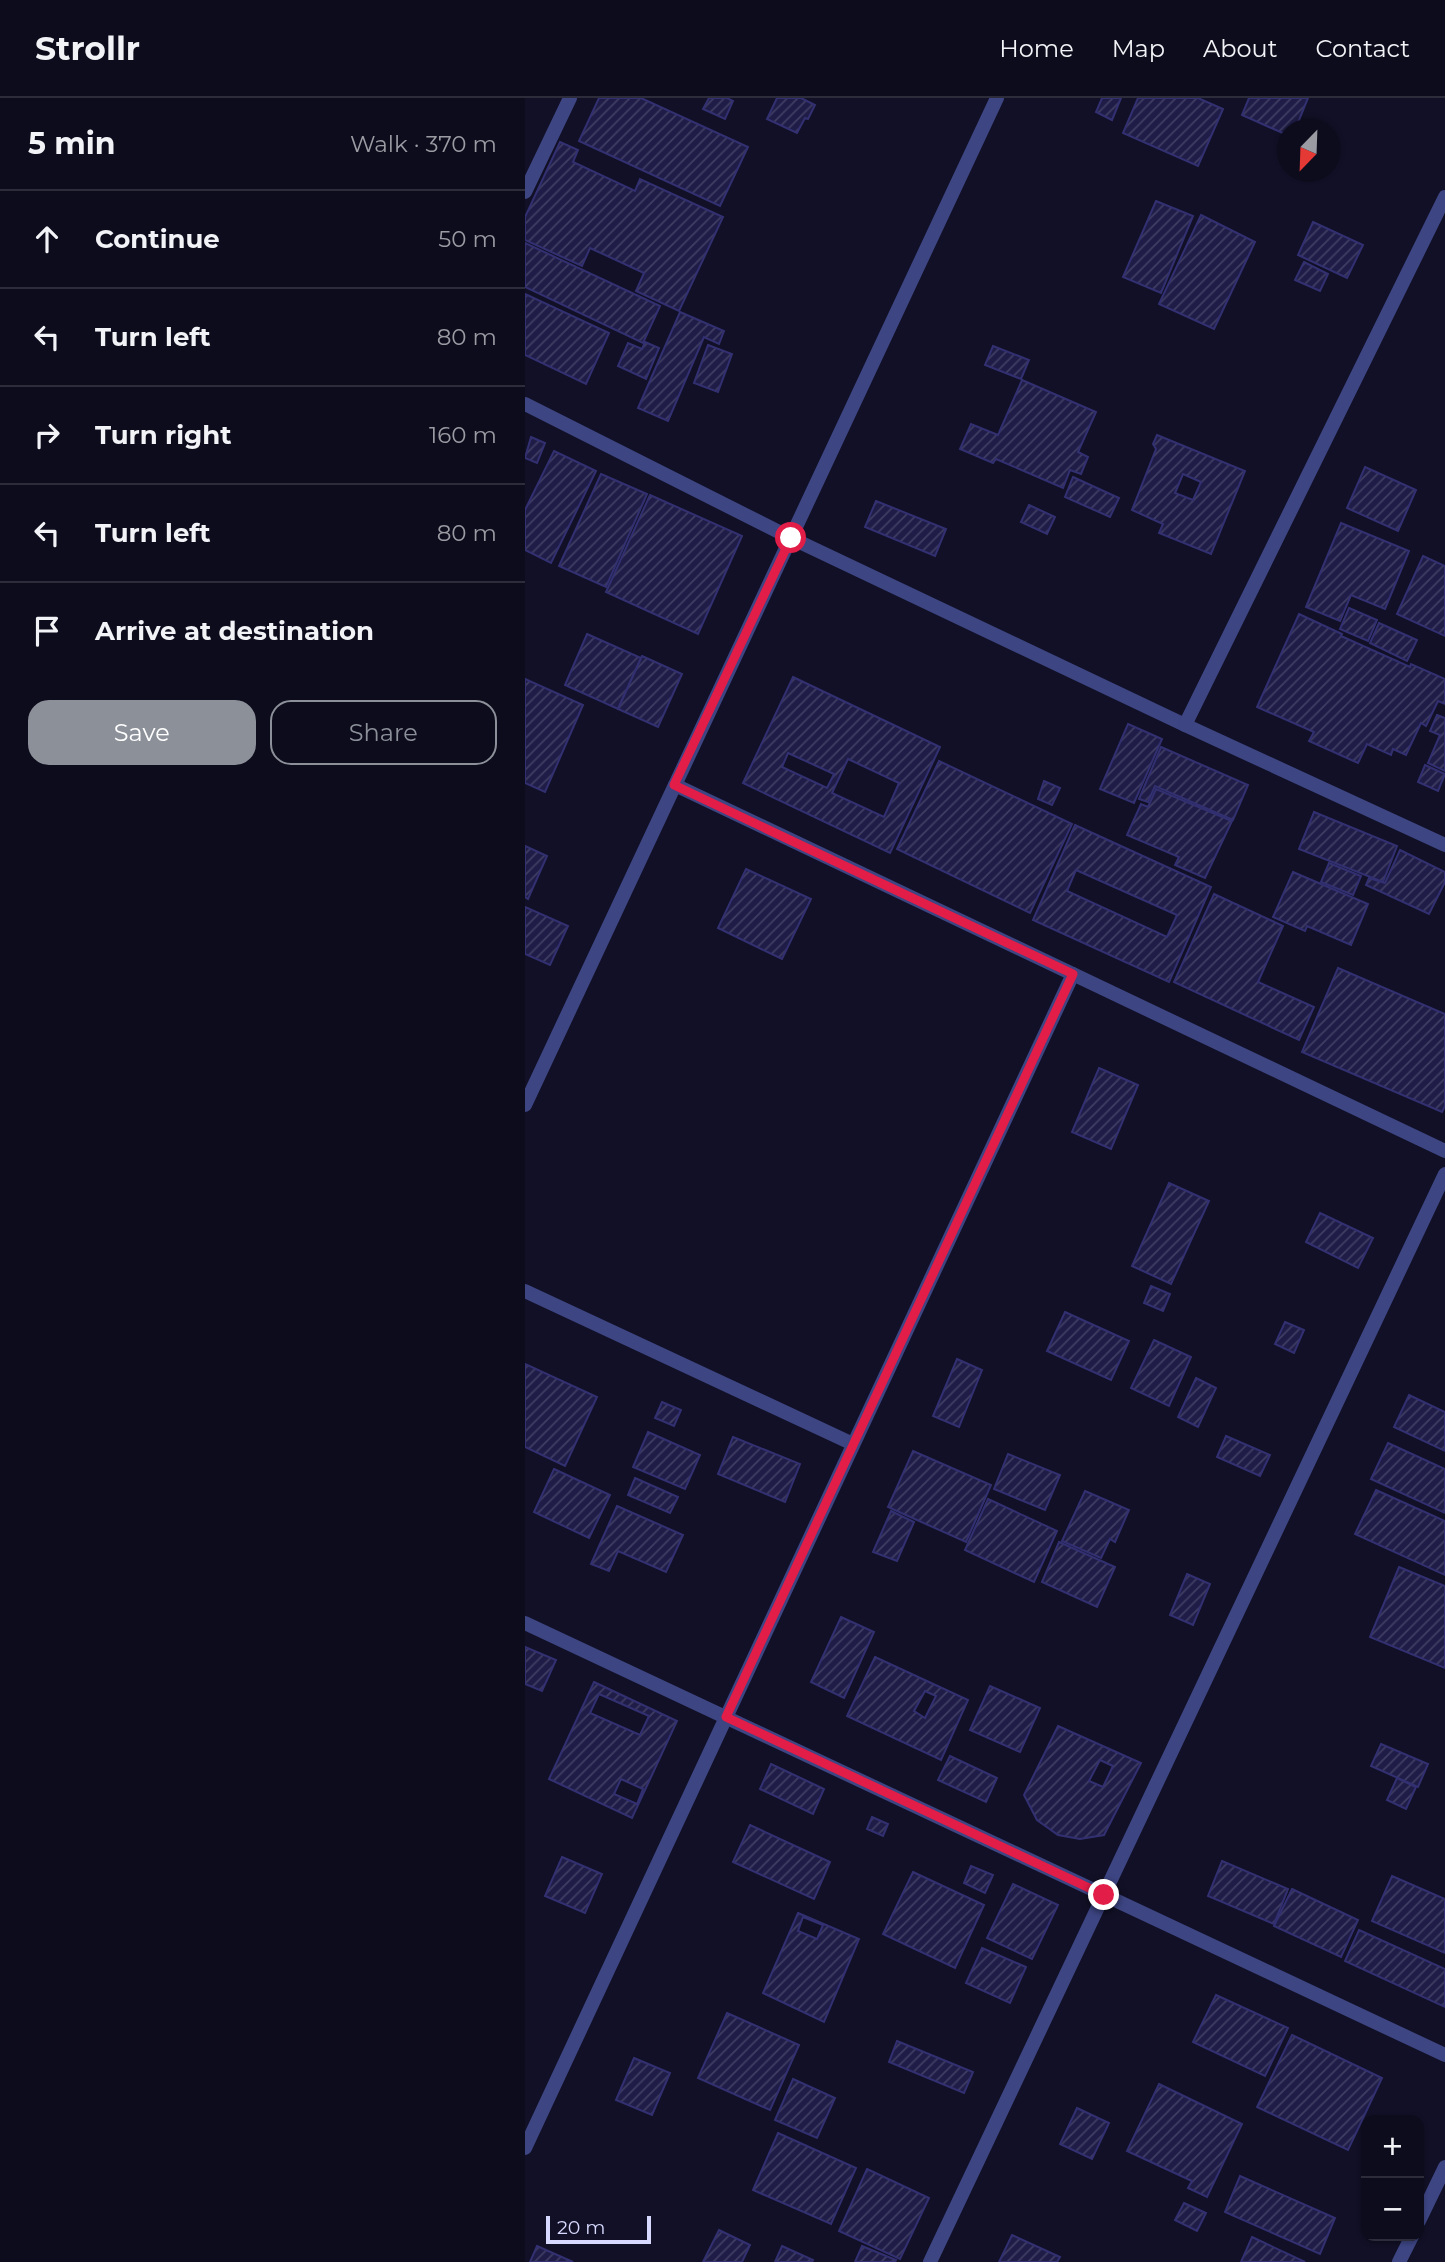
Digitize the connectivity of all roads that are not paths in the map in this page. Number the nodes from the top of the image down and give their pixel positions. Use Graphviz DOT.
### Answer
graph roads {
  1 [pos="570,98"];
  2 [pos="997,98"];
  3 [pos="525,192"];
  4 [pos="1445,197"];
  5 [pos="525,404"];
  6 [pos="791,538"];
  7 [pos="1185,725"];
  8 [pos="674,785"];
  9 [pos="1445,845"];
  10 [pos="1073,974"];
  11 [pos="525,1105"];
  12 [pos="1445,1151"];
  13 [pos="1445,1174"];
  14 [pos="525,1291"];
  15 [pos="853,1444"];
  16 [pos="525,1623"];
  17 [pos="726,1717"];
  18 [pos="1104,1895"];
  19 [pos="1445,2055"];
  20 [pos="525,2148"];
  21 [pos="1445,2167"];
  22 [pos="1424,2211"];
  23 [pos="1410,2241"];
  24 [pos="930,2262"];
  25 [pos="1399,2262"];
  1 -- 3 [label="street"];
  2 -- 6 [label="street"];
  4 -- 7 [label="street"];
  5 -- 6 [label="street"];
  6 -- 7 [label="street"];
  6 -- 8 [label="street"];
  7 -- 9 [label="street"];
  8 -- 10 [label="street"];
  8 -- 11 [label="street"];
  10 -- 12 [label="street"];
  10 -- 15 [label="street"];
  13 -- 18 [label="street"];
  14 -- 15 [label="street"];
  15 -- 17 [label="street"];
  16 -- 17 [label="street"];
  17 -- 18 [label="street"];
  17 -- 20 [label="street"];
  18 -- 19 [label="street"];
  18 -- 24 [label="street"];
  21 -- 22 [label="street"];
  23 -- 25 [label="street"];
}
